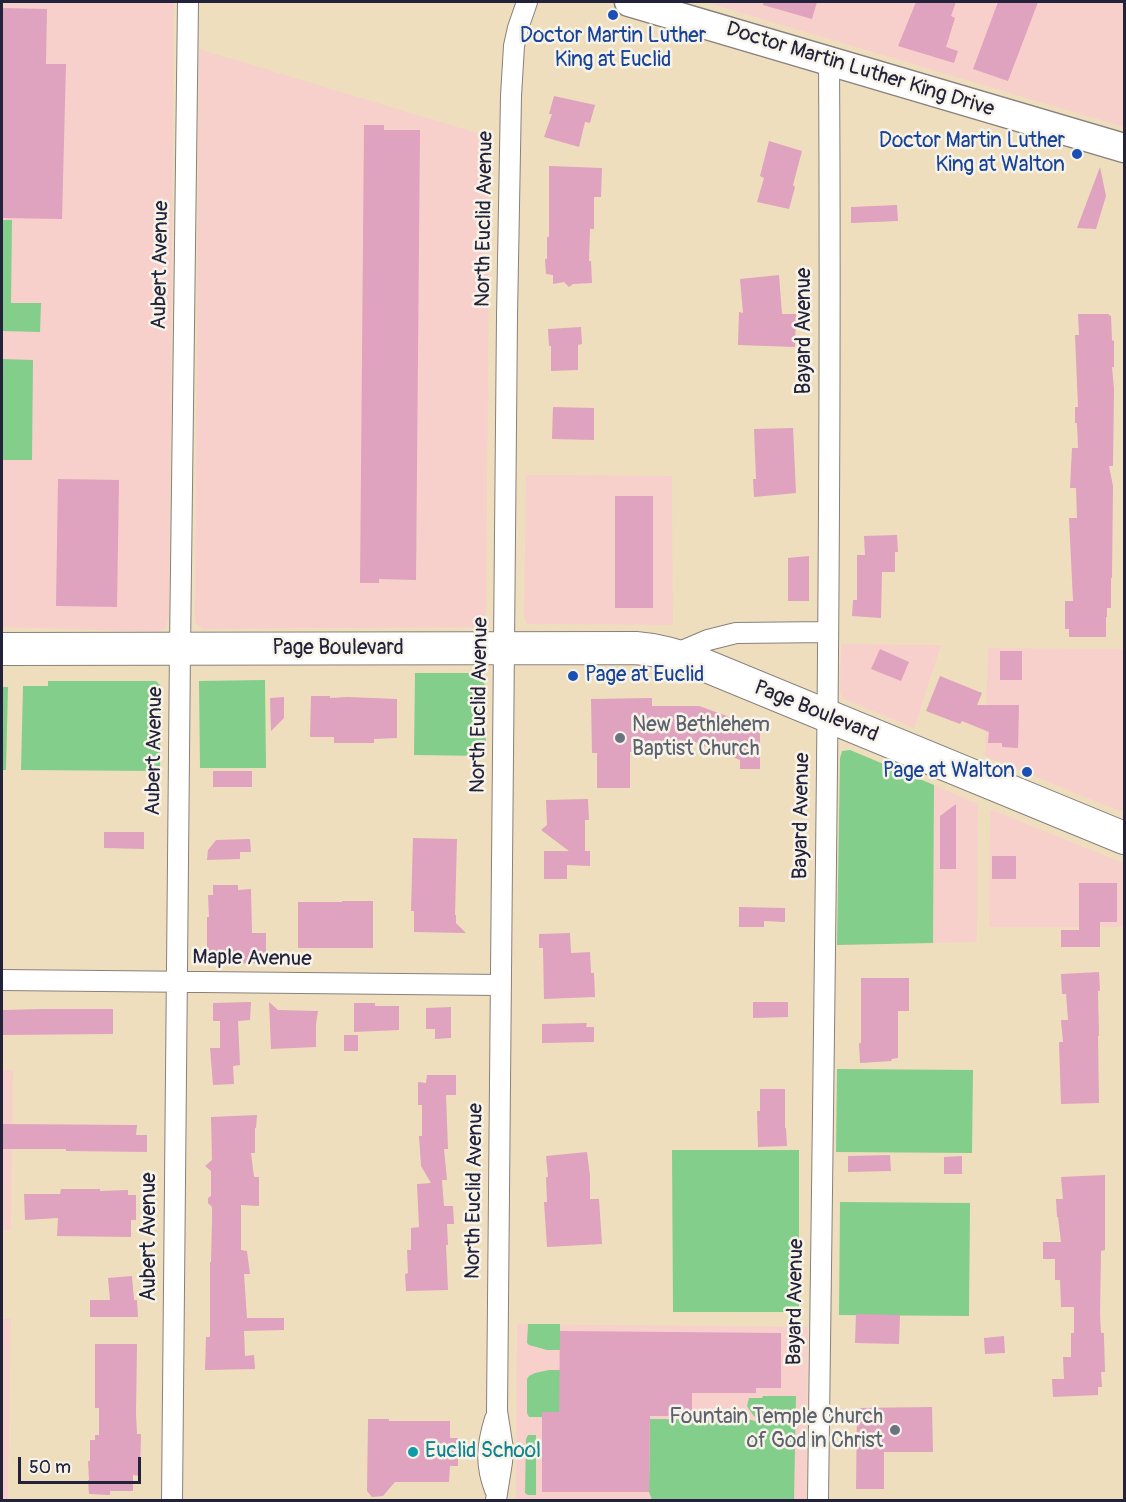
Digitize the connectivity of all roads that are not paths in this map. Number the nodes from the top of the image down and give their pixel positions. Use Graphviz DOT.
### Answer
graph roads {
  1 [pos="188,2"];
  2 [pos="528,2"];
  3 [pos="629,2"];
  4 [pos="829,61"];
  5 [pos="1125,148"];
  6 [pos="828,632"];
  7 [pos="180,648"];
  8 [pos="2,649"];
  9 [pos="504,649"];
  10 [pos="675,654"];
  11 [pos="827,717"];
  12 [pos="1125,838"];
  13 [pos="2,980"];
  14 [pos="177,982"];
  15 [pos="501,985"];
  16 [pos="496,1497"];
  17 [pos="172,1500"];
  18 [pos="818,1500"];
  1 -- 7 [label="street, Aubert Avenue"];
  2 -- 9 [label="street, North Euclid Avenue"];
  3 -- 4 [label="main road, Doctor Martin Luther King Drive"];
  4 -- 5 [label="main road, Doctor Martin Luther King Drive"];
  4 -- 6 [label="street, Bayard Avenue"];
  6 -- 10 [label="street"];
  6 -- 11 [label="street, Bayard Avenue"];
  7 -- 8 [label="main road, Page Boulevard"];
  7 -- 9 [label="main road, Page Boulevard"];
  7 -- 14 [label="street, Aubert Avenue"];
  9 -- 10 [label="main road, Page Boulevard"];
  9 -- 15 [label="street, North Euclid Avenue"];
  10 -- 11 [label="main road, Page Boulevard"];
  11 -- 12 [label="main road, Page Boulevard"];
  11 -- 18 [label="street, Bayard Avenue"];
  13 -- 14 [label="street, Maple Avenue"];
  14 -- 15 [label="street, Maple Avenue"];
  14 -- 17 [label="street, Aubert Avenue"];
  15 -- 16 [label="street, North Euclid Avenue"];
}
